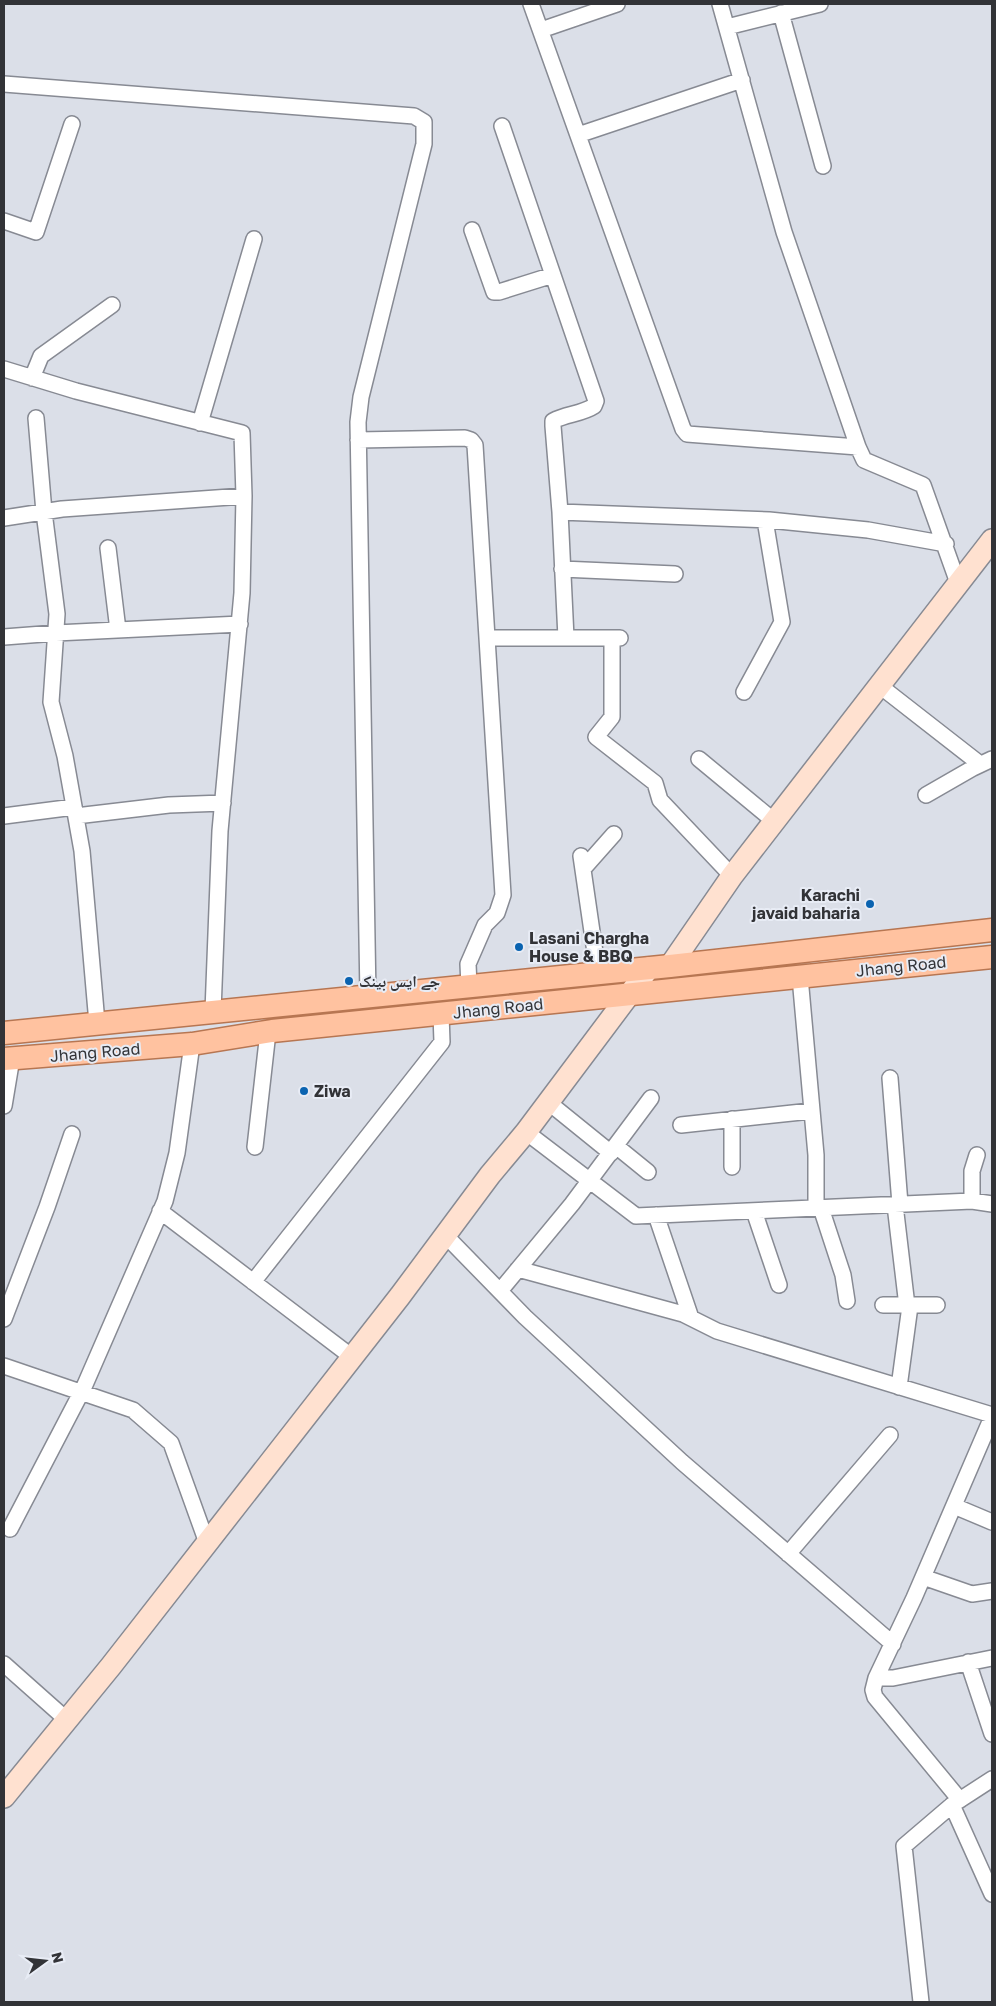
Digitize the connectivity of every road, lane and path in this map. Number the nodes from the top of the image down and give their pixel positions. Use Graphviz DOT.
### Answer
graph roads {
  1 [pos="532,4"];
  2 [pos="615,4"];
  3 [pos="720,4"];
  4 [pos="820,4"];
  5 [pos="781,13"];
  6 [pos="727,27"];
  7 [pos="541,30"];
  8 [pos="742,80"];
  9 [pos="4,84"];
  10 [pos="72,124"];
  11 [pos="502,126"];
  12 [pos="578,135"];
  13 [pos="823,166"];
  14 [pos="4,221"];
  15 [pos="472,230"];
  16 [pos="254,239"];
  17 [pos="553,275"];
  18 [pos="112,305"];
  19 [pos="4,369"];
  20 [pos="32,378"];
  21 [pos="36,418"];
  22 [pos="200,423"];
  23 [pos="358,440"];
  24 [pos="858,447"];
  25 [pos="244,496"];
  26 [pos="44,512"];
  27 [pos="560,512"];
  28 [pos="4,518"];
  29 [pos="766,520"];
  30 [pos="946,544"];
  31 [pos="991,544"];
  32 [pos="108,548"];
  33 [pos="562,569"];
  34 [pos="675,574"];
  35 [pos="958,583"];
  36 [pos="240,624"];
  37 [pos="118,630"];
  38 [pos="56,633"];
  39 [pos="4,637"];
  40 [pos="487,638"];
  41 [pos="566,638"];
  42 [pos="880,686"];
  43 [pos="744,692"];
  44 [pos="699,759"];
  45 [pos="986,762"];
  46 [pos="926,795"];
  47 [pos="223,803"];
  48 [pos="75,812"];
  49 [pos="4,816"];
  50 [pos="774,821"];
  51 [pos="614,834"];
  52 [pos="732,876"];
  53 [pos="992,930"];
  54 [pos="992,957"];
  55 [pos="659,967"];
  56 [pos="598,973"];
  57 [pos="800,977"];
  58 [pos="469,986"];
  59 [pos="630,994"];
  60 [pos="368,996"];
  61 [pos="213,1011"];
  62 [pos="441,1014"];
  63 [pos="97,1023"];
  64 [pos="268,1032"];
  65 [pos="4,1033"];
  66 [pos="192,1044"];
  67 [pos="8,1058"];
  68 [pos="890,1078"];
  69 [pos="651,1098"];
  70 [pos="548,1102"];
  71 [pos="4,1106"];
  72 [pos="811,1111"];
  73 [pos="732,1120"];
  74 [pos="681,1125"];
  75 [pos="526,1132"];
  76 [pos="72,1134"];
  77 [pos="255,1147"];
  78 [pos="613,1150"];
  79 [pos="977,1156"];
  80 [pos="732,1167"];
  81 [pos="648,1172"];
  82 [pos="590,1181"];
  83 [pos="972,1201"];
  84 [pos="992,1204"];
  85 [pos="898,1205"];
  86 [pos="818,1208"];
  87 [pos="160,1211"];
  88 [pos="754,1211"];
  89 [pos="656,1215"];
  90 [pos="445,1235"];
  91 [pos="518,1269"];
  92 [pos="253,1282"];
  93 [pos="779,1286"];
  94 [pos="500,1292"];
  95 [pos="847,1301"];
  96 [pos="883,1305"];
  97 [pos="937,1305"];
  98 [pos="908,1306"];
  99 [pos="691,1318"];
  100 [pos="4,1319"];
  101 [pos="352,1357"];
  102 [pos="4,1366"];
  103 [pos="899,1388"];
  104 [pos="81,1393"];
  105 [pos="992,1416"];
  106 [pos="890,1435"];
  107 [pos="954,1506"];
  108 [pos="992,1522"];
  109 [pos="10,1529"];
  110 [pos="207,1543"];
  111 [pos="788,1554"];
  112 [pos="923,1577"];
  113 [pos="992,1592"];
  114 [pos="893,1644"];
  115 [pos="992,1658"];
  116 [pos="968,1662"];
  117 [pos="4,1664"];
  118 [pos="876,1678"];
  119 [pos="67,1720"];
  120 [pos="992,1734"];
  121 [pos="992,1779"];
  122 [pos="7,1786"];
  123 [pos="956,1802"];
  124 [pos="992,1894"];
  125 [pos="922,2002"];
  1 -- 7 [label="street"];
  2 -- 7 [label="street"];
  3 -- 6 [label="street"];
  4 -- 5 [label="street"];
  5 -- 6 [label="street"];
  5 -- 13 [label="street"];
  6 -- 8 [label="street"];
  7 -- 12 [label="street"];
  8 -- 12 [label="street"];
  8 -- 24 [label="street"];
  9 -- 23 [label="street"];
  10 -- 14 [label="street"];
  11 -- 17 [label="street"];
  12 -- 24 [label="street"];
  15 -- 17 [label="street"];
  16 -- 22 [label="street"];
  17 -- 27 [label="street"];
  18 -- 20 [label="street"];
  19 -- 20 [label="street"];
  20 -- 22 [label="street"];
  21 -- 26 [label="street"];
  22 -- 25 [label="street"];
  23 -- 40 [label="street"];
  23 -- 60 [label="street"];
  24 -- 30 [label="street"];
  25 -- 26 [label="street"];
  25 -- 36 [label="street"];
  26 -- 28 [label="street"];
  26 -- 38 [label="street"];
  27 -- 29 [label="street"];
  27 -- 33 [label="street"];
  29 -- 30 [label="street"];
  29 -- 43 [label="street"];
  30 -- 35 [label="street"];
  31 -- 35 [label="main road"];
  32 -- 37 [label="street"];
  33 -- 34 [label="street"];
  33 -- 41 [label="street"];
  35 -- 42 [label="main road"];
  36 -- 37 [label="street"];
  36 -- 47 [label="street"];
  37 -- 38 [label="street"];
  38 -- 39 [label="street"];
  38 -- 48 [label="street"];
  40 -- 41 [label="street"];
  40 -- 58 [label="street"];
  41 -- 52 [label="street"];
  42 -- 45 [label="street"];
  42 -- 50 [label="main road"];
  44 -- 50 [label="street"];
  45 -- 46 [label="street"];
  47 -- 48 [label="street"];
  47 -- 61 [label="street"];
  48 -- 49 [label="street"];
  48 -- 63 [label="street"];
  50 -- 52 [label="main road"];
  51 -- 56 [label="street"];
  52 -- 55 [label="main road"];
  53 -- 55 [label="main road, Jhang Road"];
  54 -- 57 [label="main road, Jhang Road"];
  55 -- 56 [label="main road, Jhang Road"];
  55 -- 59 [label="main road"];
  56 -- 58 [label="main road, Jhang Road"];
  57 -- 59 [label="main road, Jhang Road"];
  57 -- 72 [label="street"];
  58 -- 60 [label="main road, Jhang Road"];
  59 -- 62 [label="main road, Jhang Road"];
  59 -- 70 [label="main road"];
  60 -- 61 [label="main road, Jhang Road"];
  61 -- 63 [label="main road, Jhang Road"];
  62 -- 64 [label="main road, Jhang Road"];
  62 -- 92 [label="street"];
  63 -- 65 [label="main road, Jhang Road"];
  64 -- 66 [label="main road, Jhang Road"];
  64 -- 77 [label="street"];
  66 -- 67 [label="main road, Jhang Road"];
  66 -- 87 [label="street"];
  67 -- 71 [label="street"];
  68 -- 85 [label="street"];
  69 -- 78 [label="street"];
  70 -- 75 [label="main road"];
  70 -- 78 [label="street"];
  72 -- 73 [label="street"];
  72 -- 86 [label="street"];
  73 -- 74 [label="street"];
  73 -- 80 [label="street"];
  75 -- 82 [label="street"];
  75 -- 90 [label="main road"];
  76 -- 100 [label="street"];
  78 -- 81 [label="street"];
  78 -- 82 [label="street"];
  79 -- 83 [label="street"];
  82 -- 89 [label="street"];
  82 -- 91 [label="street"];
  83 -- 84 [label="street"];
  83 -- 85 [label="street"];
  85 -- 86 [label="street"];
  85 -- 98 [label="street"];
  86 -- 88 [label="street"];
  86 -- 95 [label="street"];
  87 -- 92 [label="street"];
  87 -- 104 [label="street"];
  88 -- 89 [label="street"];
  88 -- 93 [label="street"];
  89 -- 99 [label="street"];
  90 -- 94 [label="street"];
  90 -- 101 [label="main road"];
  91 -- 94 [label="street"];
  91 -- 99 [label="street"];
  92 -- 101 [label="street"];
  94 -- 111 [label="street"];
  96 -- 98 [label="street"];
  97 -- 98 [label="street"];
  98 -- 103 [label="street"];
  99 -- 103 [label="street"];
  101 -- 110 [label="main road"];
  102 -- 104 [label="street"];
  103 -- 105 [label="street"];
  104 -- 109 [label="street"];
  104 -- 110 [label="street"];
  105 -- 107 [label="street"];
  106 -- 111 [label="street"];
  107 -- 108 [label="street"];
  107 -- 112 [label="street"];
  110 -- 119 [label="main road"];
  111 -- 114 [label="street"];
  112 -- 113 [label="street"];
  112 -- 114 [label="street"];
  114 -- 118 [label="street"];
  115 -- 116 [label="street"];
  116 -- 118 [label="street"];
  116 -- 120 [label="street"];
  117 -- 119 [label="street"];
  118 -- 123 [label="street"];
  119 -- 122 [label="main road"];
  121 -- 123 [label="street"];
  123 -- 124 [label="street"];
  123 -- 125 [label="street"];
}
